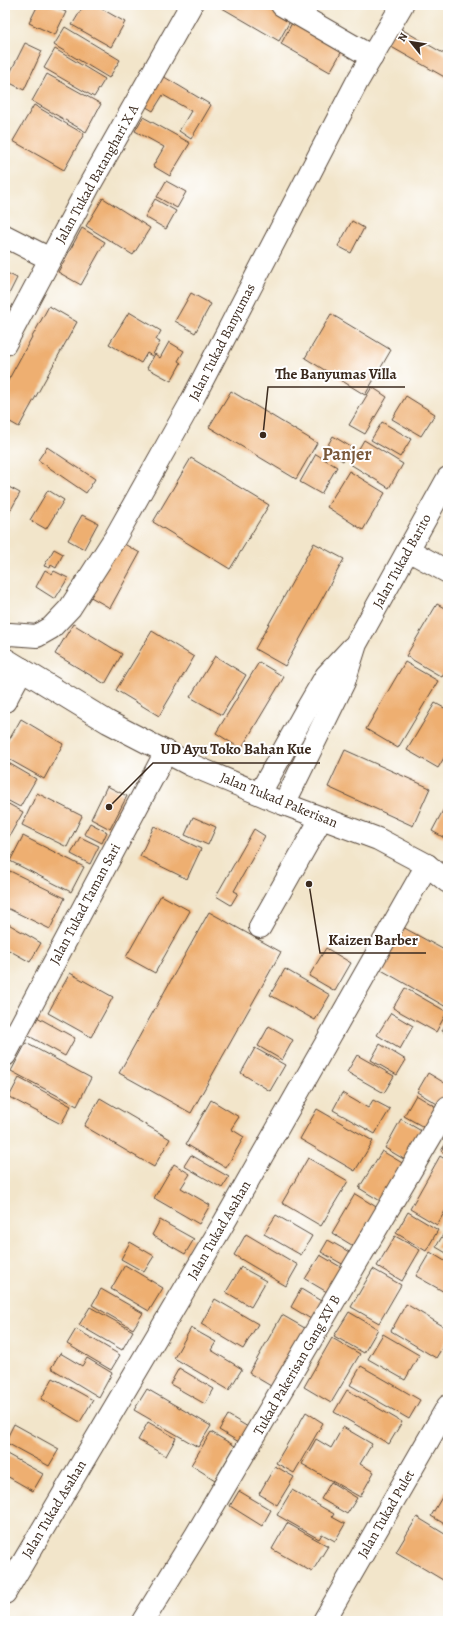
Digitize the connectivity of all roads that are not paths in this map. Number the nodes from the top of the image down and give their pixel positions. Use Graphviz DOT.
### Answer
graph roads {
  1 [pos="191,5"];
  2 [pos="282,5"];
  3 [pos="402,5"];
  4 [pos="372,57"];
  5 [pos="5,236"];
  6 [pos="50,259"];
  7 [pos="5,344"];
  8 [pos="448,478"];
  9 [pos="408,550"];
  10 [pos="448,572"];
  11 [pos="5,636"];
  12 [pos="356,644"];
  13 [pos="14,664"];
  14 [pos="5,701"];
  15 [pos="166,752"];
  16 [pos="260,793"];
  17 [pos="284,804"];
  18 [pos="321,819"];
  19 [pos="427,865"];
  20 [pos="448,882"];
  21 [pos="260,927"];
  22 [pos="5,1055"];
  23 [pos="448,1107"];
  24 [pos="448,1406"];
  25 [pos="5,1592"];
  26 [pos="143,1621"];
  27 [pos="324,1621"];
  1 -- 6 [label="street, Jalan Tukad Batanghari X A"];
  2 -- 4 [label="street"];
  3 -- 4 [label="street, Jalan Tukad Banyumas"];
  4 -- 11 [label="street, Jalan Tukad Banyumas"];
  5 -- 6 [label="street"];
  6 -- 7 [label="street, Jalan Tukad Batanghari X A"];
  8 -- 9 [label="street, Jalan Tukad Barito"];
  9 -- 10 [label="street"];
  9 -- 12 [label="street, Jalan Tukad Barito"];
  12 -- 16 [label="street, Jalan Tukad Barito"];
  12 -- 17 [label="street, Jalan Tukad Barito"];
  13 -- 14 [label="street"];
  13 -- 15 [label="street, Jalan Tukad Pakerisan"];
  15 -- 16 [label="street, Jalan Tukad Pakerisan"];
  15 -- 22 [label="street, Jalan Tukad Taman Sari"];
  16 -- 17 [label="street, Jalan Tukad Pakerisan"];
  17 -- 18 [label="street, Jalan Tukad Pakerisan"];
  18 -- 19 [label="street, Jalan Tukad Pakerisan"];
  18 -- 21 [label="street"];
  19 -- 20 [label="street, Jalan Tukad Pakerisan"];
  19 -- 25 [label="street, Jalan Tukad Asahan"];
  23 -- 26 [label="street, Tukad Pakerisan Gang XV B"];
  24 -- 27 [label="street, Jalan Tukad Pulet"];
}
